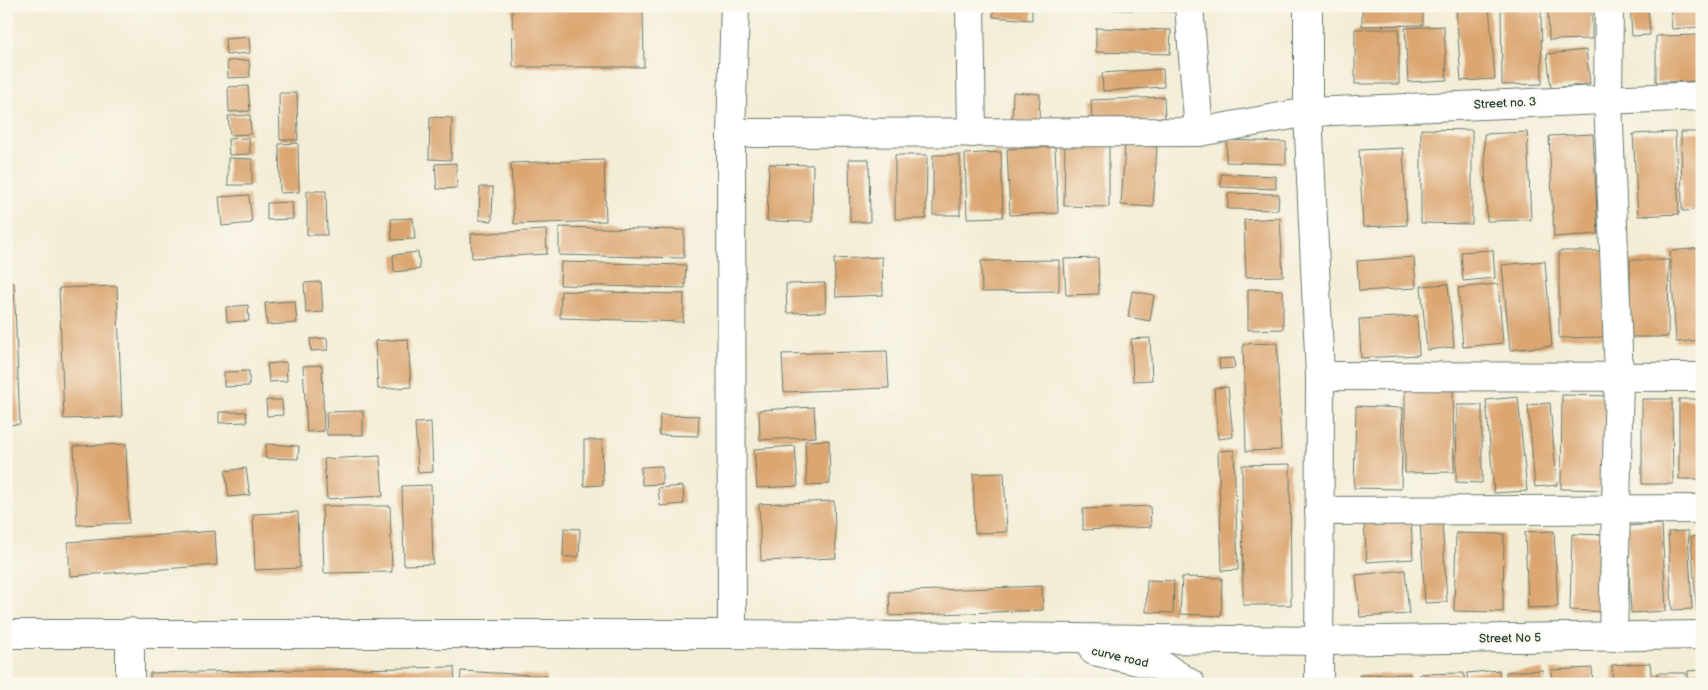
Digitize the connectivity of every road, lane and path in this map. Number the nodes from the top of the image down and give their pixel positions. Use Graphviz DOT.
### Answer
graph roads {
  1 [pos="735,6"];
  2 [pos="970,6"];
  3 [pos="1189,6"];
  4 [pos="1308,6"];
  5 [pos="1609,6"];
  6 [pos="1702,96"];
  7 [pos="1608,99"];
  8 [pos="1308,112"];
  9 [pos="1199,132"];
  10 [pos="731,133"];
  11 [pos="972,133"];
  12 [pos="1320,376"];
  13 [pos="1619,377"];
  14 [pos="1702,377"];
  15 [pos="1702,509"];
  16 [pos="1319,511"];
  17 [pos="1616,511"];
  18 [pos="130,632"];
  19 [pos="6,634"];
  20 [pos="732,634"];
  21 [pos="1702,635"];
  22 [pos="1613,637"];
  23 [pos="1045,639"];
  24 [pos="1318,641"];
  25 [pos="130,684"];
  26 [pos="1191,684"];
  27 [pos="1319,684"];
  1 -- 10 [label="street"];
  2 -- 11 [label="street"];
  3 -- 9 [label="street"];
  4 -- 8 [label="street"];
  5 -- 7 [label="street"];
  6 -- 7 [label="street, Street no. 3"];
  7 -- 8 [label="street, Street no. 3"];
  7 -- 13 [label="street"];
  8 -- 9 [label="street, Street no. 3"];
  8 -- 12 [label="street"];
  9 -- 11 [label="street, Street no. 3"];
  10 -- 11 [label="street, Street no. 3"];
  10 -- 20 [label="street"];
  12 -- 13 [label="street"];
  12 -- 16 [label="street"];
  13 -- 14 [label="street"];
  13 -- 17 [label="street"];
  15 -- 17 [label="street"];
  16 -- 17 [label="street"];
  16 -- 24 [label="street"];
  17 -- 22 [label="street"];
  18 -- 19 [label="street"];
  18 -- 20 [label="street"];
  18 -- 25 [label="street"];
  20 -- 23 [label="street"];
  21 -- 22 [label="street, Street No 5"];
  22 -- 24 [label="street, Street No 5"];
  23 -- 24 [label="street, Street No 5"];
  23 -- 26 [label="street, curve road"];
  24 -- 27 [label="street"];
}
